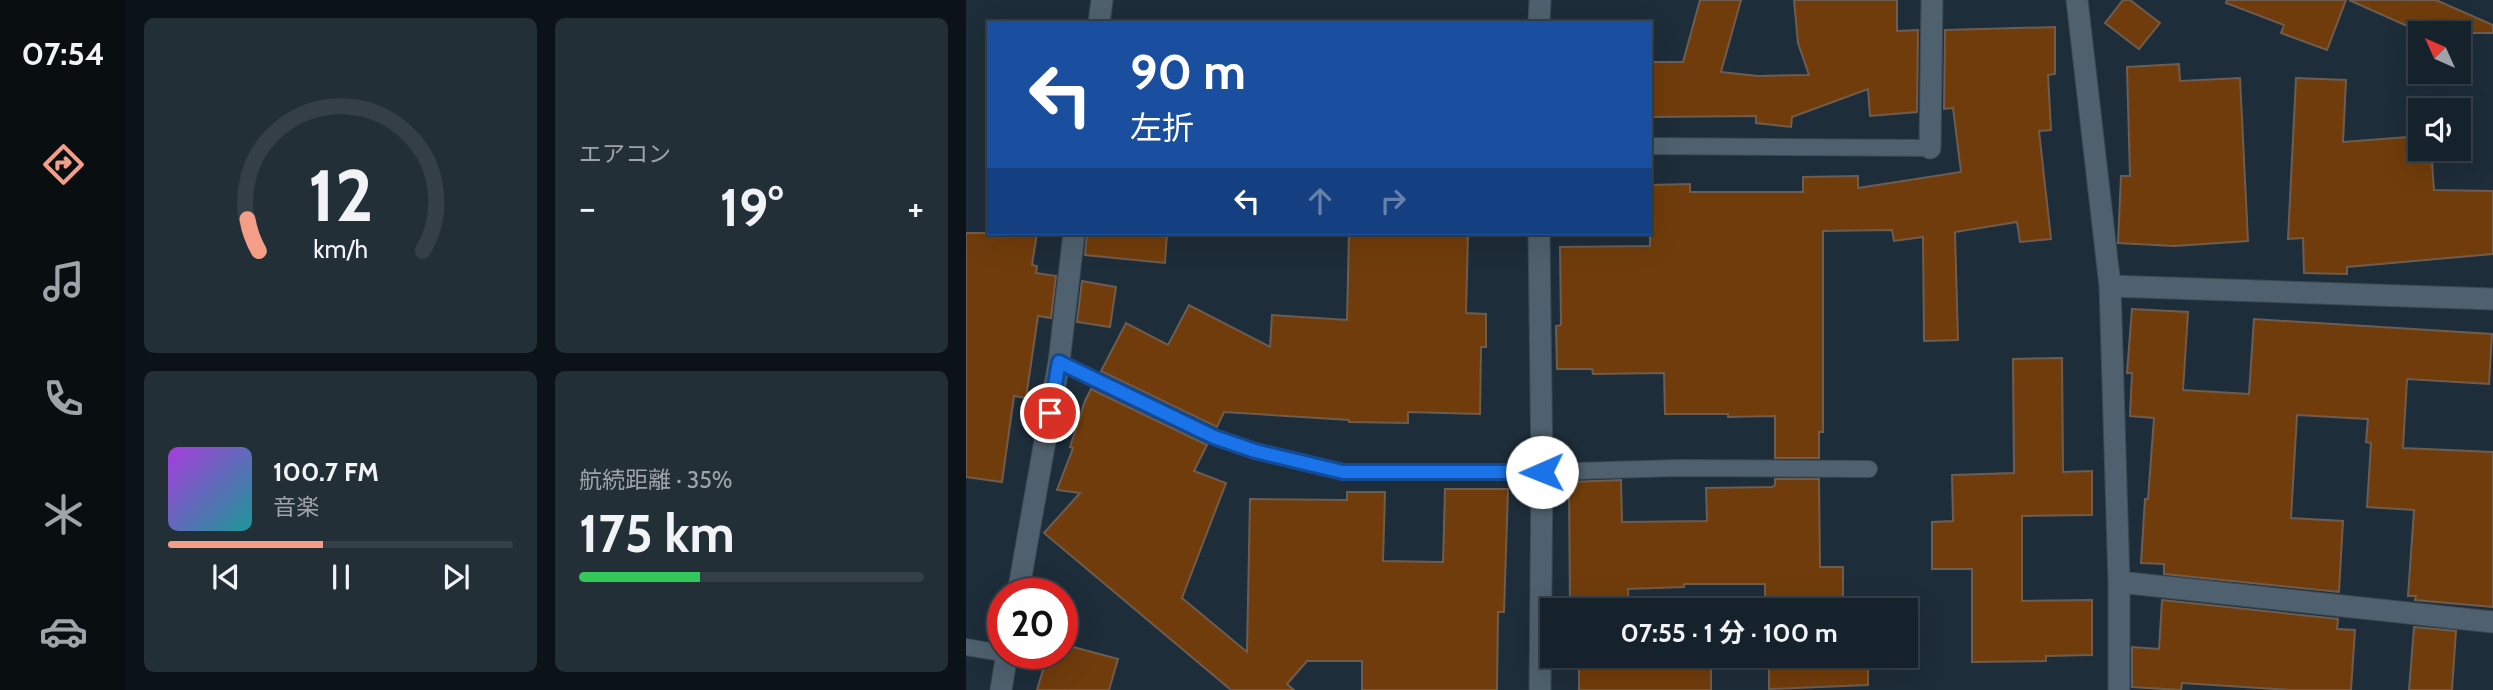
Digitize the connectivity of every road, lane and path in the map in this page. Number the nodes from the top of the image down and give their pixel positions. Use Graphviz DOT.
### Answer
graph roads {
  1 [pos="1102,0"];
  2 [pos="1540,0"];
  3 [pos="1933,0"];
  4 [pos="2077,0"];
  5 [pos="1099,21"];
  6 [pos="1539,21"];
  7 [pos="1652,146"];
  8 [pos="1930,148"];
  9 [pos="1074,235"];
  10 [pos="1539,235"];
  11 [pos="2110,286"];
  12 [pos="2493,299"];
  13 [pos="1059,362"];
  14 [pos="1869,469"];
  15 [pos="1542,472"];
  16 [pos="1021,578"];
  17 [pos="2119,582"];
  18 [pos="2493,622"];
  19 [pos="966,648"];
  20 [pos="987,651"];
  21 [pos="1004,669"];
  22 [pos="1001,690"];
  23 [pos="1540,690"];
  24 [pos="2119,690"];
  1 -- 5 [label="street"];
  2 -- 6 [label="street"];
  3 -- 8 [label="street"];
  4 -- 11 [label="street"];
  7 -- 8 [label="lane"];
  9 -- 13 [label="street"];
  10 -- 15 [label="street"];
  11 -- 12 [label="street"];
  11 -- 17 [label="street"];
  13 -- 15 [label="lane"];
  13 -- 16 [label="street"];
  14 -- 15 [label="lane"];
  15 -- 23 [label="street"];
  17 -- 18 [label="street"];
  17 -- 24 [label="street"];
  19 -- 20 [label="lane"];
  21 -- 22 [label="street"];
}
